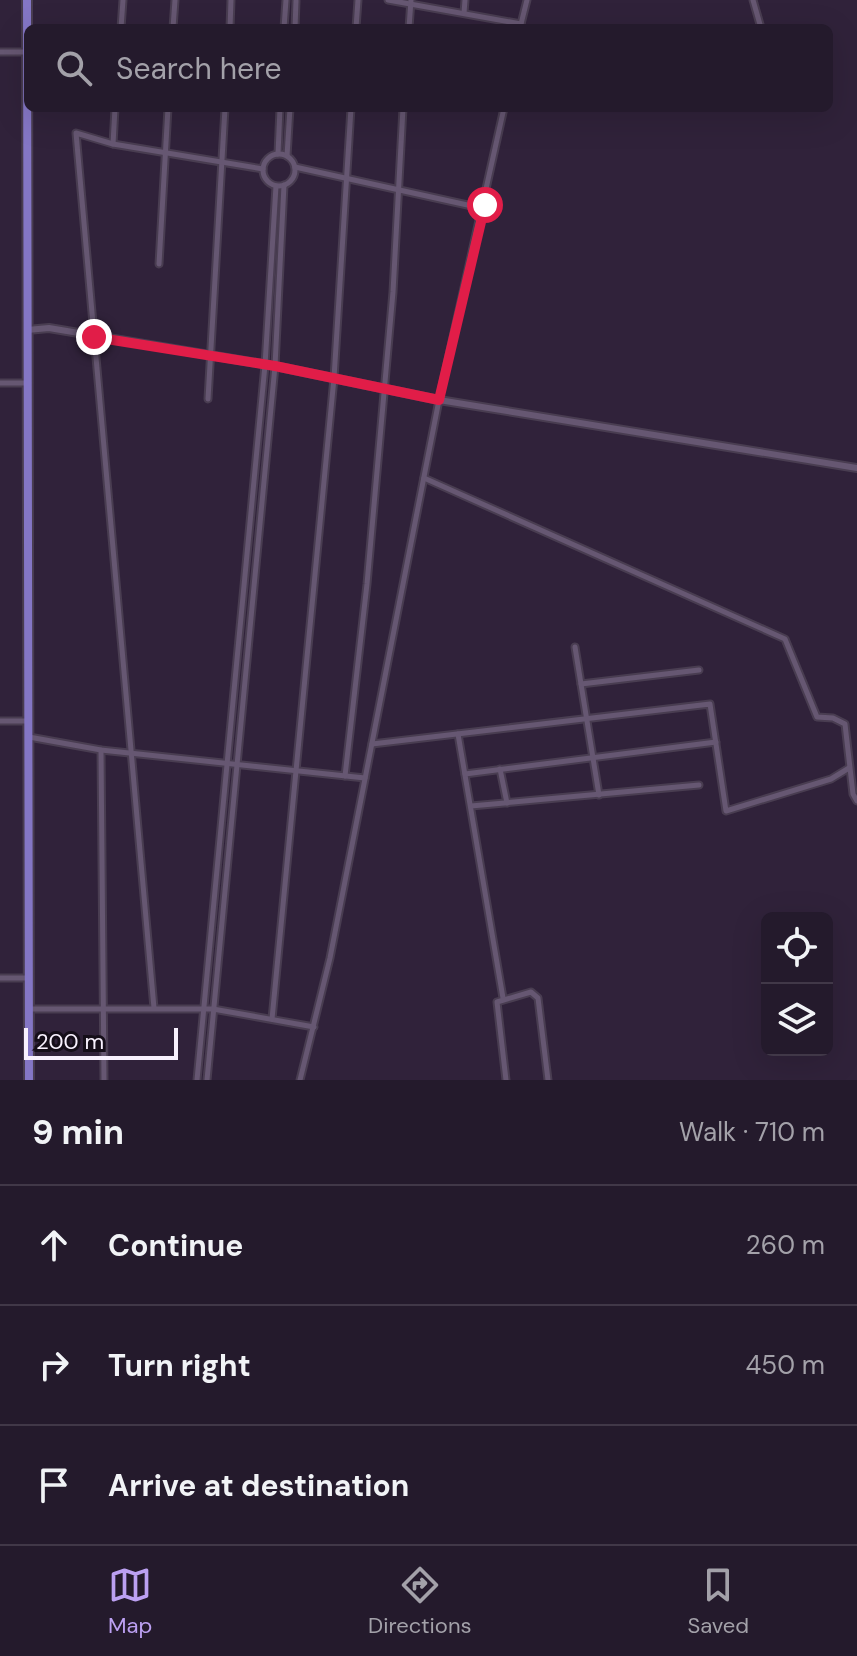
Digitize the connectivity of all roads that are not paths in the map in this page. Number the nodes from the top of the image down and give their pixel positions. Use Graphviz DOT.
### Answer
graph roads {
  1 [pos="27,0"];
  2 [pos="123,0"];
  3 [pos="175,0"];
  4 [pos="231,0"];
  5 [pos="286,0"];
  6 [pos="358,0"];
  7 [pos="388,0"];
  8 [pos="465,0"];
  9 [pos="527,0"];
  10 [pos="753,0"];
  11 [pos="298,1"];
  12 [pos="411,2"];
  13 [pos="464,13"];
  14 [pos="27,24"];
  15 [pos="121,24"];
  16 [pos="173,24"];
  17 [pos="230,24"];
  18 [pos="284,24"];
  19 [pos="295,24"];
  20 [pos="356,24"];
  21 [pos="409,24"];
  22 [pos="512,24"];
  23 [pos="521,24"];
  24 [pos="760,24"];
  25 [pos="0,52"];
  26 [pos="24,52"];
  27 [pos="27,112"];
  28 [pos="115,112"];
  29 [pos="168,112"];
  30 [pos="225,112"];
  31 [pos="280,112"];
  32 [pos="290,112"];
  33 [pos="351,112"];
  34 [pos="403,112"];
  35 [pos="503,112"];
  36 [pos="113,144"];
  37 [pos="165,152"];
  38 [pos="278,154"];
  39 [pos="287,156"];
  40 [pos="222,161"];
  41 [pos="295,167"];
  42 [pos="263,169"];
  43 [pos="347,181"];
  44 [pos="284,185"];
  45 [pos="276,186"];
  46 [pos="397,192"];
  47 [pos="472,206"];
  48 [pos="159,264"];
  49 [pos="27,330"];
  50 [pos="94,337"];
  51 [pos="211,355"];
  52 [pos="265,365"];
  53 [pos="275,366"];
  54 [pos="334,378"];
  55 [pos="0,383"];
  56 [pos="27,383"];
  57 [pos="383,388"];
  58 [pos="208,399"];
  59 [pos="439,400"];
  60 [pos="857,468"];
  61 [pos="424,478"];
  62 [pos="575,647"];
  63 [pos="699,670"];
  64 [pos="581,684"];
  65 [pos="586,719"];
  66 [pos="0,721"];
  67 [pos="28,721"];
  68 [pos="458,734"];
  69 [pos="28,737"];
  70 [pos="716,742"];
  71 [pos="372,744"];
  72 [pos="101,750"];
  73 [pos="131,753"];
  74 [pos="593,758"];
  75 [pos="227,762"];
  76 [pos="238,763"];
  77 [pos="850,767"];
  78 [pos="500,769"];
  79 [pos="294,770"];
  80 [pos="465,774"];
  81 [pos="345,776"];
  82 [pos="365,778"];
  83 [pos="699,785"];
  84 [pos="599,795"];
  85 [pos="857,801"];
  86 [pos="507,803"];
  87 [pos="471,806"];
  88 [pos="0,978"];
  89 [pos="29,978"];
  90 [pos="503,998"];
  91 [pos="104,1008"];
  92 [pos="154,1008"];
  93 [pos="29,1009"];
  94 [pos="204,1009"];
  95 [pos="213,1009"];
  96 [pos="272,1019"];
  97 [pos="314,1027"];
  98 [pos="29,1080"];
  99 [pos="104,1080"];
  100 [pos="197,1080"];
  101 [pos="207,1080"];
  102 [pos="300,1080"];
  103 [pos="506,1080"];
  104 [pos="548,1080"];
  1 -- 14 [label="highway"];
  2 -- 15 [label="street"];
  3 -- 16 [label="street"];
  4 -- 17 [label="street"];
  5 -- 11 [label="street"];
  5 -- 18 [label="street"];
  6 -- 20 [label="street"];
  7 -- 12 [label="street"];
  8 -- 13 [label="street"];
  9 -- 23 [label="street"];
  10 -- 24 [label="street"];
  11 -- 19 [label="street"];
  12 -- 13 [label="street"];
  12 -- 21 [label="street"];
  13 -- 22 [label="street"];
  25 -- 26 [label="street"];
  27 -- 49 [label="highway"];
  28 -- 36 [label="street"];
  29 -- 37 [label="street"];
  30 -- 40 [label="street"];
  31 -- 38 [label="street"];
  32 -- 39 [label="street"];
  33 -- 43 [label="street"];
  34 -- 46 [label="street"];
  35 -- 59 [label="street"];
  36 -- 37 [label="street"];
  36 -- 50 [label="street"];
  37 -- 40 [label="street"];
  37 -- 48 [label="street"];
  38 -- 39 [label="street"];
  38 -- 42 [label="street"];
  39 -- 41 [label="street"];
  40 -- 42 [label="street"];
  40 -- 51 [label="street"];
  41 -- 43 [label="street"];
  41 -- 44 [label="street"];
  42 -- 45 [label="street"];
  43 -- 46 [label="street"];
  43 -- 54 [label="street"];
  44 -- 45 [label="street"];
  44 -- 53 [label="street"];
  45 -- 52 [label="street"];
  46 -- 47 [label="street"];
  46 -- 57 [label="street"];
  49 -- 50 [label="street"];
  49 -- 56 [label="highway"];
  50 -- 51 [label="street"];
  50 -- 73 [label="street"];
  51 -- 52 [label="street"];
  51 -- 58 [label="street"];
  52 -- 53 [label="street"];
  52 -- 75 [label="street"];
  53 -- 54 [label="street"];
  53 -- 76 [label="street"];
  54 -- 57 [label="street"];
  54 -- 79 [label="street"];
  55 -- 56 [label="street"];
  56 -- 67 [label="highway"];
  57 -- 59 [label="street"];
  57 -- 81 [label="street"];
  59 -- 60 [label="street"];
  59 -- 61 [label="street"];
  61 -- 71 [label="street"];
  61 -- 77 [label="street"];
  62 -- 64 [label="street"];
  63 -- 64 [label="street"];
  64 -- 65 [label="street"];
  65 -- 68 [label="street"];
  65 -- 70 [label="street"];
  65 -- 74 [label="street"];
  66 -- 67 [label="street"];
  67 -- 69 [label="highway"];
  68 -- 71 [label="street"];
  68 -- 80 [label="street"];
  69 -- 72 [label="street"];
  69 -- 89 [label="highway"];
  70 -- 74 [label="street"];
  70 -- 77 [label="street"];
  71 -- 82 [label="street"];
  72 -- 73 [label="street"];
  72 -- 91 [label="street"];
  73 -- 75 [label="street"];
  73 -- 92 [label="street"];
  74 -- 78 [label="street"];
  74 -- 84 [label="street"];
  75 -- 76 [label="street"];
  75 -- 94 [label="street"];
  76 -- 79 [label="street"];
  76 -- 95 [label="street"];
  77 -- 85 [label="street"];
  78 -- 80 [label="street"];
  78 -- 86 [label="street"];
  79 -- 81 [label="street"];
  79 -- 96 [label="street"];
  80 -- 87 [label="street"];
  81 -- 82 [label="street"];
  82 -- 97 [label="street"];
  83 -- 84 [label="street"];
  84 -- 86 [label="street"];
  86 -- 87 [label="street"];
  87 -- 90 [label="street"];
  88 -- 89 [label="street"];
  89 -- 93 [label="highway"];
  90 -- 103 [label="street"];
  90 -- 104 [label="street"];
  91 -- 92 [label="street"];
  91 -- 93 [label="street"];
  91 -- 99 [label="street"];
  92 -- 94 [label="street"];
  93 -- 98 [label="highway"];
  94 -- 95 [label="street"];
  94 -- 100 [label="street"];
  95 -- 96 [label="street"];
  95 -- 101 [label="street"];
  96 -- 97 [label="street"];
  97 -- 102 [label="street"];
}
